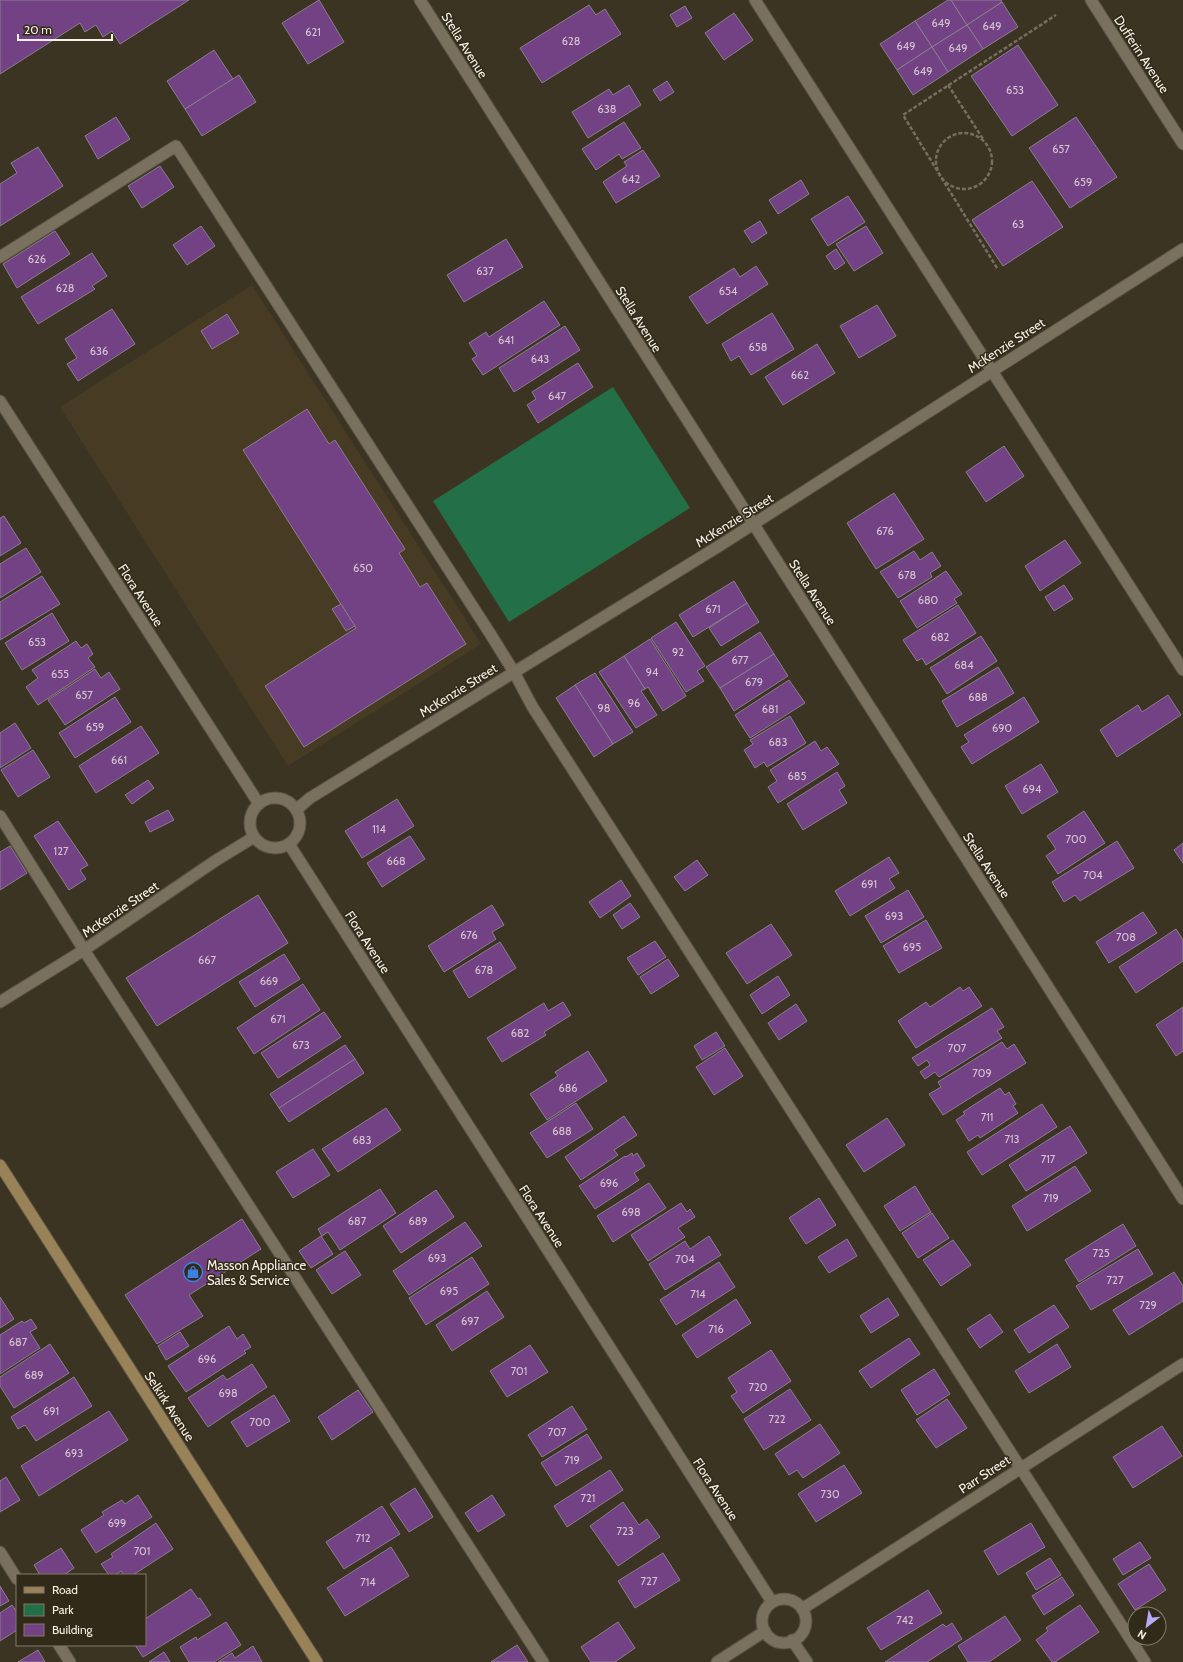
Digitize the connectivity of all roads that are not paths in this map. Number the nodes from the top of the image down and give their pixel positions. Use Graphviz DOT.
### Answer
graph roads {
  1 [pos="420,0"];
  2 [pos="755,0"];
  3 [pos="1091,0"];
  4 [pos="1183,144"];
  5 [pos="1183,248"];
  6 [pos="0,257"];
  7 [pos="992,371"];
  8 [pos="0,401"];
  9 [pos="753,525"];
  10 [pos="1183,670"];
  11 [pos="514,672"];
  12 [pos="259,804"];
  13 [pos="296,810"];
  14 [pos="0,816"];
  15 [pos="254,837"];
  16 [pos="289,844"];
  17 [pos="84,950"];
  18 [pos="0,1002"];
  19 [pos="0,1165"];
  20 [pos="1183,1199"];
  21 [pos="1183,1364"];
  22 [pos="1021,1467"];
  23 [pos="0,1552"];
  24 [pos="16,1577"];
  25 [pos="772,1602"];
  26 [pos="802,1609"];
  27 [pos="764,1631"];
  28 [pos="792,1640"];
  29 [pos="61,1646"];
  30 [pos="70,1662"];
  31 [pos="317,1662"];
  32 [pos="543,1662"];
  33 [pos="717,1662"];
  34 [pos="807,1662"];
  35 [pos="1145,1662"];
  1 -- 9 [label="street, Stella Avenue"];
  2 -- 7 [label="street"];
  3 -- 4 [label="street, Dufferin Avenue"];
  5 -- 7 [label="street, McKenzie Street"];
  6 -- 11 [label="street"];
  7 -- 9 [label="street, McKenzie Street"];
  7 -- 10 [label="street"];
  8 -- 12 [label="street, Flora Avenue"];
  9 -- 11 [label="street, McKenzie Street"];
  9 -- 20 [label="street, Stella Avenue"];
  11 -- 13 [label="street, McKenzie Street"];
  11 -- 22 [label="street"];
  12 -- 13 [label="street"];
  12 -- 15 [label="street"];
  13 -- 16 [label="street"];
  14 -- 17 [label="street"];
  15 -- 16 [label="street"];
  15 -- 17 [label="street, McKenzie Street"];
  16 -- 25 [label="street, Flora Avenue"];
  17 -- 18 [label="street, McKenzie Street"];
  17 -- 32 [label="street"];
  19 -- 31 [label="main road, Selkirk Avenue"];
  21 -- 22 [label="street, Parr Street"];
  22 -- 26 [label="street, Parr Street"];
  22 -- 35 [label="street"];
  23 -- 24 [label="street"];
  25 -- 26 [label="street"];
  25 -- 27 [label="street"];
  26 -- 28 [label="street"];
  27 -- 28 [label="street"];
  27 -- 33 [label="street"];
  28 -- 34 [label="street"];
  29 -- 30 [label="street"];
}
